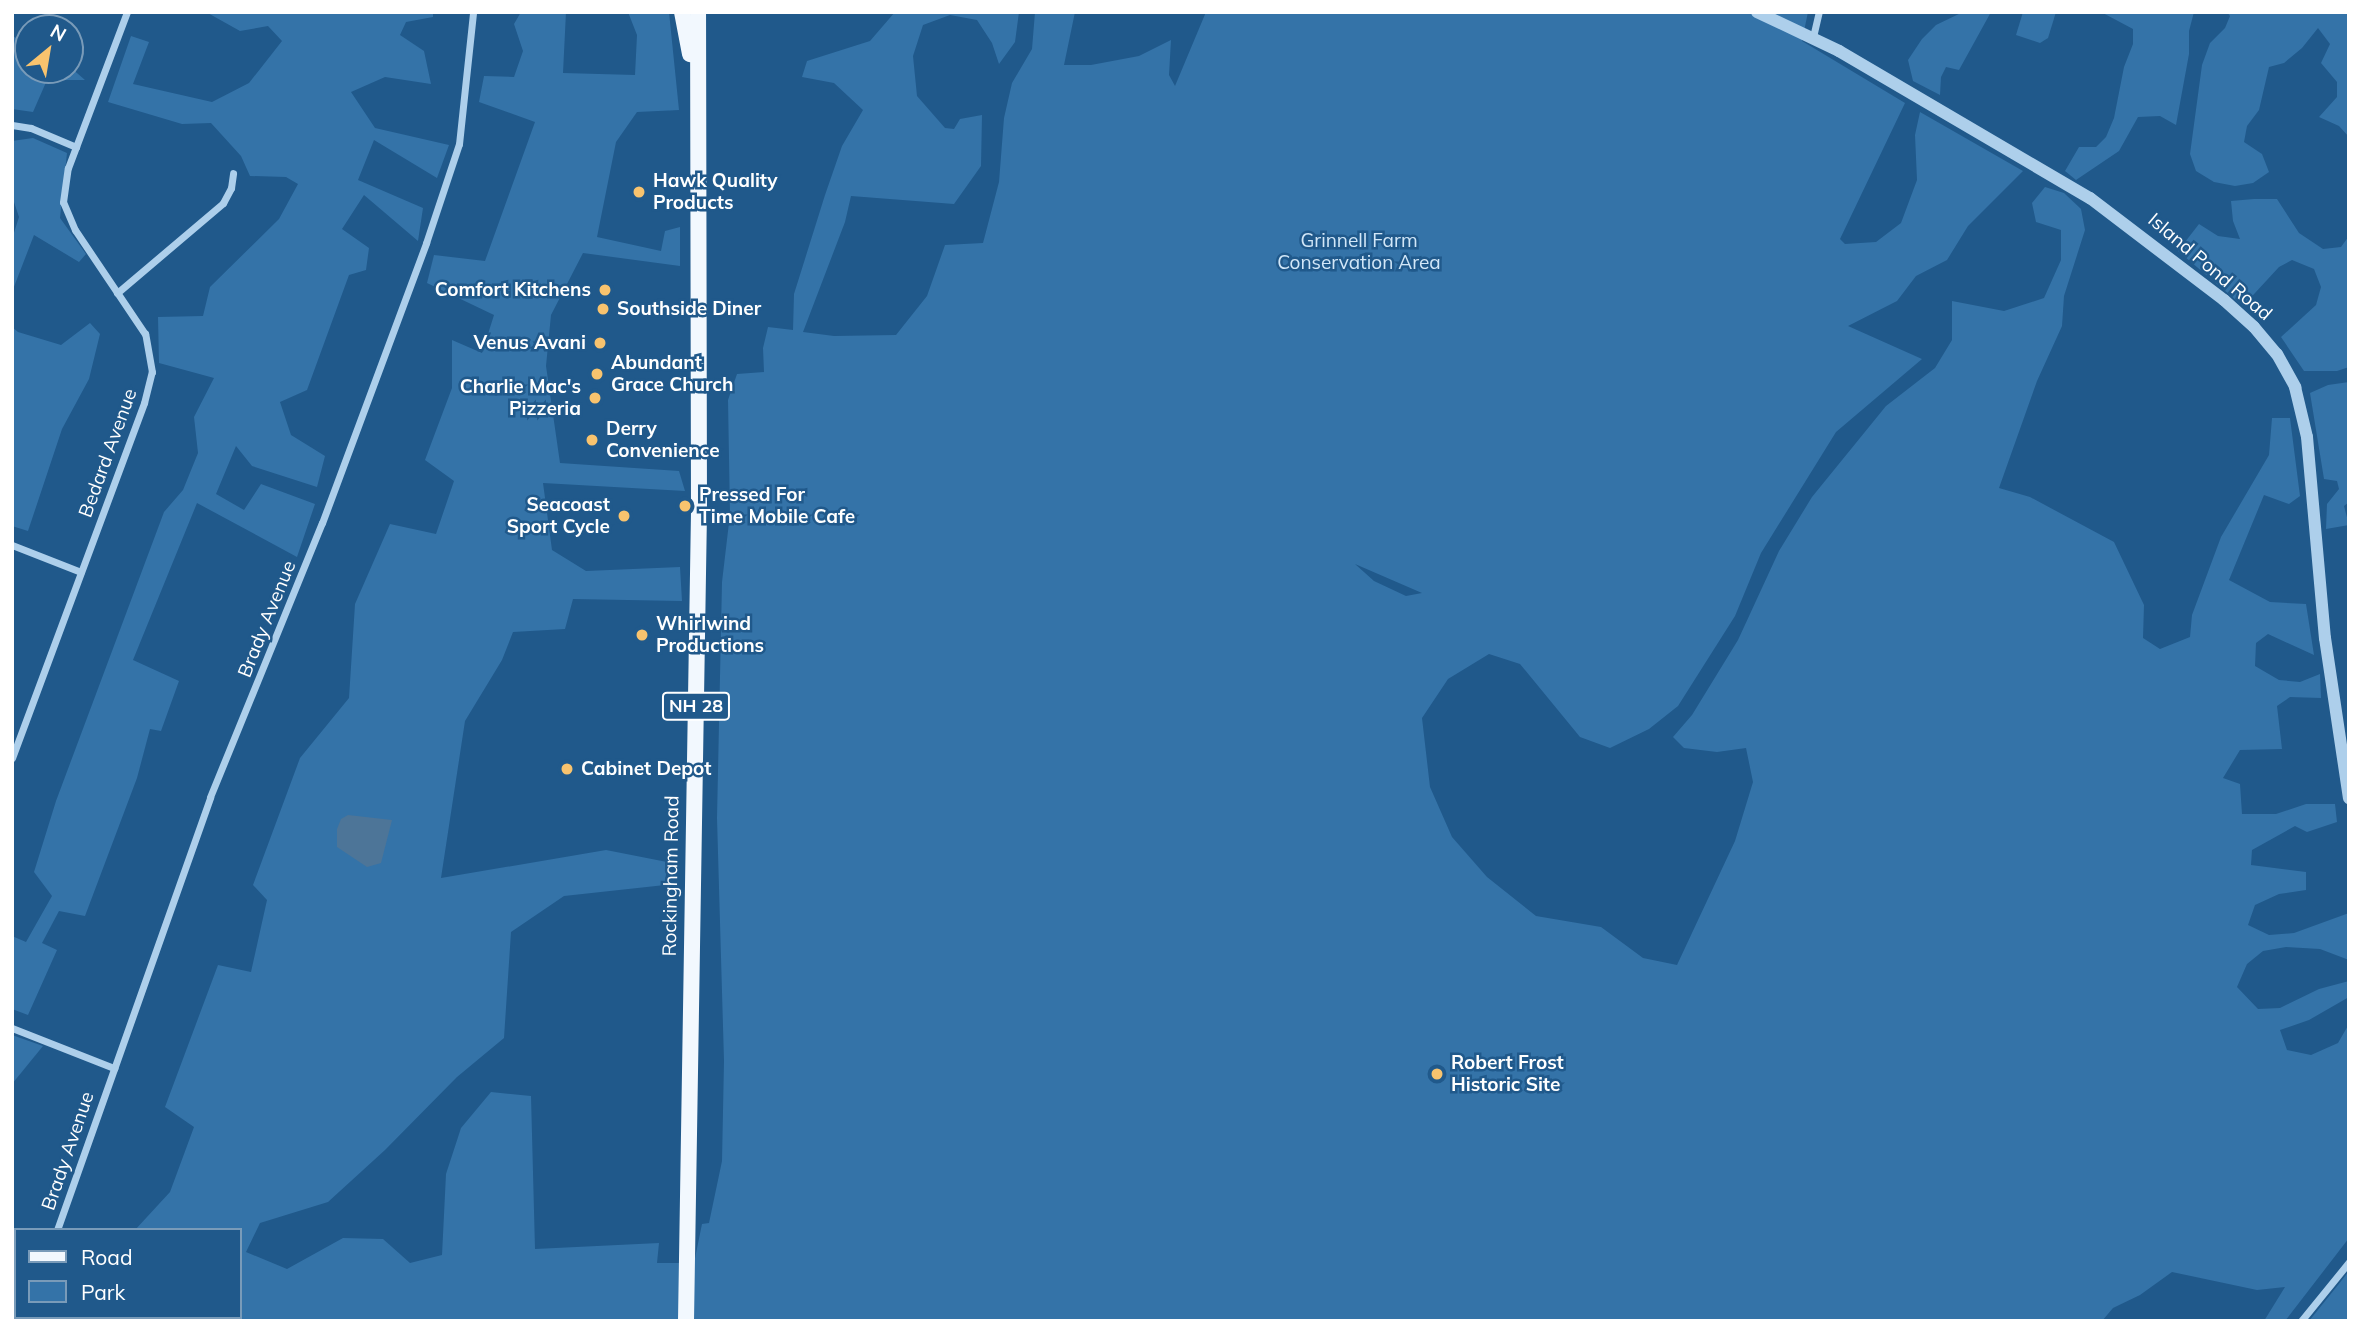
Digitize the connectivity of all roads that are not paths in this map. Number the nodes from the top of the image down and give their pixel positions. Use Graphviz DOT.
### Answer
graph roads {
  1 [pos="127,12"];
  2 [pos="473,12"];
  3 [pos="682,12"];
  4 [pos="698,12"];
  5 [pos="1757,12"];
  6 [pos="1819,12"];
  7 [pos="1813,37"];
  8 [pos="697,92"];
  9 [pos="12,125"];
  10 [pos="76,147"];
  11 [pos="233,173"];
  12 [pos="117,293"];
  13 [pos="12,545"];
  14 [pos="82,572"];
  15 [pos="12,758"];
  16 [pos="2349,797"];
  17 [pos="12,1028"];
  18 [pos="114,1068"];
  19 [pos="58,1228"];
  20 [pos="2349,1262"];
  21 [pos="686,1321"];
  22 [pos="2301,1321"];
  1 -- 10 [label="street, Bedard Avenue"];
  2 -- 18 [label="street, Brady Avenue"];
  3 -- 8 [label="main road, NH 28"];
  4 -- 8 [label="main road, Rockingham Road / NH 28"];
  5 -- 7 [label="street, Island Pond Road"];
  6 -- 7 [label="street"];
  7 -- 16 [label="street, Island Pond Road"];
  8 -- 21 [label="main road, Rockingham Road / NH 28"];
  9 -- 10 [label="street"];
  10 -- 12 [label="street, Bedard Avenue"];
  11 -- 12 [label="street"];
  12 -- 14 [label="street, Bedard Avenue"];
  13 -- 14 [label="street"];
  14 -- 15 [label="street, Bedard Avenue"];
  17 -- 18 [label="street"];
  18 -- 19 [label="street, Brady Avenue"];
  20 -- 22 [label="street"];
}
